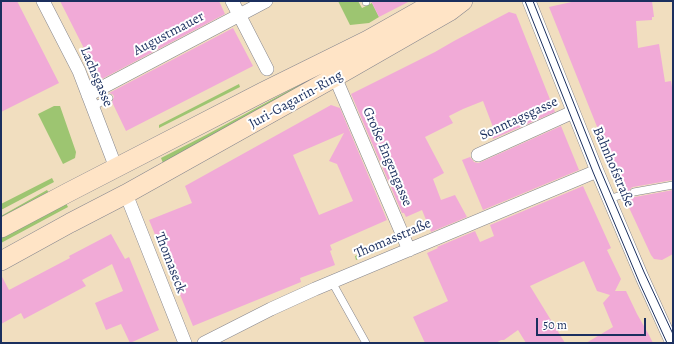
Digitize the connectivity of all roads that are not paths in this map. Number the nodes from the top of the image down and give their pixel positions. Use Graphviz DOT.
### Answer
graph roads {
  1 [pos="43,1"];
  2 [pos="232,1"];
  3 [pos="266,1"];
  4 [pos="437,1"];
  5 [pos="463,1"];
  6 [pos="529,1"];
  7 [pos="239,15"];
  8 [pos="267,69"];
  9 [pos="335,78"];
  10 [pos="109,98"];
  11 [pos="90,101"];
  12 [pos="573,112"];
  13 [pos="478,155"];
  14 [pos="116,168"];
  15 [pos="597,171"];
  16 [pos="673,185"];
  17 [pos="634,192"];
  18 [pos="126,194"];
  19 [pos="624,194"];
  20 [pos="609,199"];
  21 [pos="1,228"];
  22 [pos="409,250"];
  23 [pos="1,261"];
  24 [pos="332,282"];
  25 [pos="185,343"];
  26 [pos="204,343"];
  27 [pos="366,343"];
  28 [pos="672,343"];
  1 -- 11 [label="street, Lachsgasse"];
  2 -- 7 [label="street"];
  3 -- 7 [label="street, Augustmauer"];
  4 -- 14 [label="street, Juri-Gagarin-Ring"];
  5 -- 9 [label="street, Juri-Gagarin-Ring"];
  6 -- 12 [label="street, Bahnhofstraße"];
  7 -- 8 [label="street"];
  7 -- 11 [label="street, Augustmauer"];
  9 -- 18 [label="street, Juri-Gagarin-Ring"];
  9 -- 22 [label="street, Große Engengasse"];
  10 -- 11 [label="lane"];
  11 -- 14 [label="street, Lachsgasse"];
  12 -- 13 [label="street, Sonntagsgasse"];
  12 -- 15 [label="street, Bahnhofstraße"];
  14 -- 18 [label="street"];
  14 -- 21 [label="street, Juri-Gagarin-Ring"];
  15 -- 20 [label="street, Bahnhofstraße"];
  15 -- 22 [label="street, Thomasstraße"];
  16 -- 17 [label="lane"];
  18 -- 23 [label="street, Juri-Gagarin-Ring"];
  18 -- 25 [label="street, Thomaseck"];
  19 -- 20 [label="lane"];
  20 -- 28 [label="street, Bahnhofstraße"];
  22 -- 24 [label="street, Thomasstraße"];
  24 -- 26 [label="street, Thomasstraße"];
  24 -- 27 [label="lane"];
}
